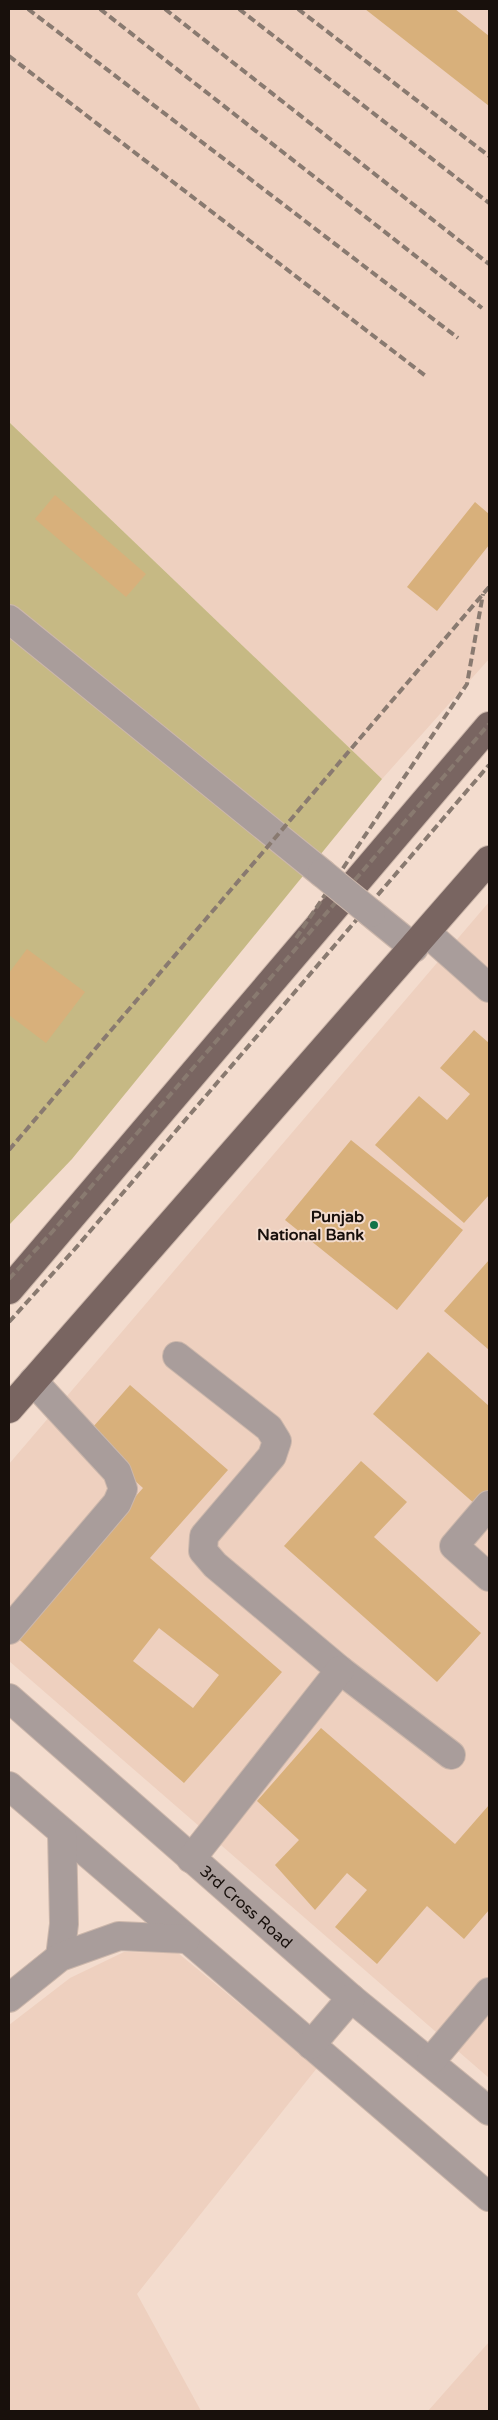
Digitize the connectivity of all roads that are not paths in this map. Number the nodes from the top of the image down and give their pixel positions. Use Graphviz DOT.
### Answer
graph roads {
  1 [pos="9,619"];
  2 [pos="489,726"];
  3 [pos="489,860"];
  4 [pos="420,940"];
  5 [pos="489,988"];
  6 [pos="9,1290"];
  7 [pos="176,1356"];
  8 [pos="33,1382"];
  9 [pos="9,1409"];
  10 [pos="489,1505"];
  11 [pos="489,1577"];
  12 [pos="9,1630"];
  13 [pos="340,1670"];
  14 [pos="9,1698"];
  15 [pos="451,1755"];
  16 [pos="9,1786"];
  17 [pos="62,1833"];
  18 [pos="191,1859"];
  19 [pos="186,1938"];
  20 [pos="60,1957"];
  21 [pos="489,1992"];
  22 [pos="9,1998"];
  23 [pos="351,1998"];
  24 [pos="311,2045"];
  25 [pos="431,2061"];
  26 [pos="489,2111"];
  27 [pos="489,2197"];
  1 -- 4 [label="street, bridge"];
  2 -- 6 [label="main road"];
  3 -- 4 [label="main road"];
  4 -- 5 [label="street"];
  4 -- 8 [label="main road"];
  7 -- 13 [label="street"];
  8 -- 9 [label="main road"];
  8 -- 12 [label="street"];
  10 -- 11 [label="street"];
  13 -- 15 [label="street"];
  13 -- 18 [label="street"];
  14 -- 18 [label="street, 3rd Cross Road"];
  16 -- 17 [label="street"];
  17 -- 19 [label="street"];
  17 -- 20 [label="street"];
  18 -- 23 [label="street, 3rd Cross Road"];
  19 -- 20 [label="street"];
  19 -- 24 [label="street"];
  20 -- 22 [label="street"];
  21 -- 25 [label="street"];
  23 -- 24 [label="street"];
  23 -- 25 [label="street, 3rd Cross Road"];
  24 -- 27 [label="street"];
  25 -- 26 [label="street, 3rd Cross Road"];
}
